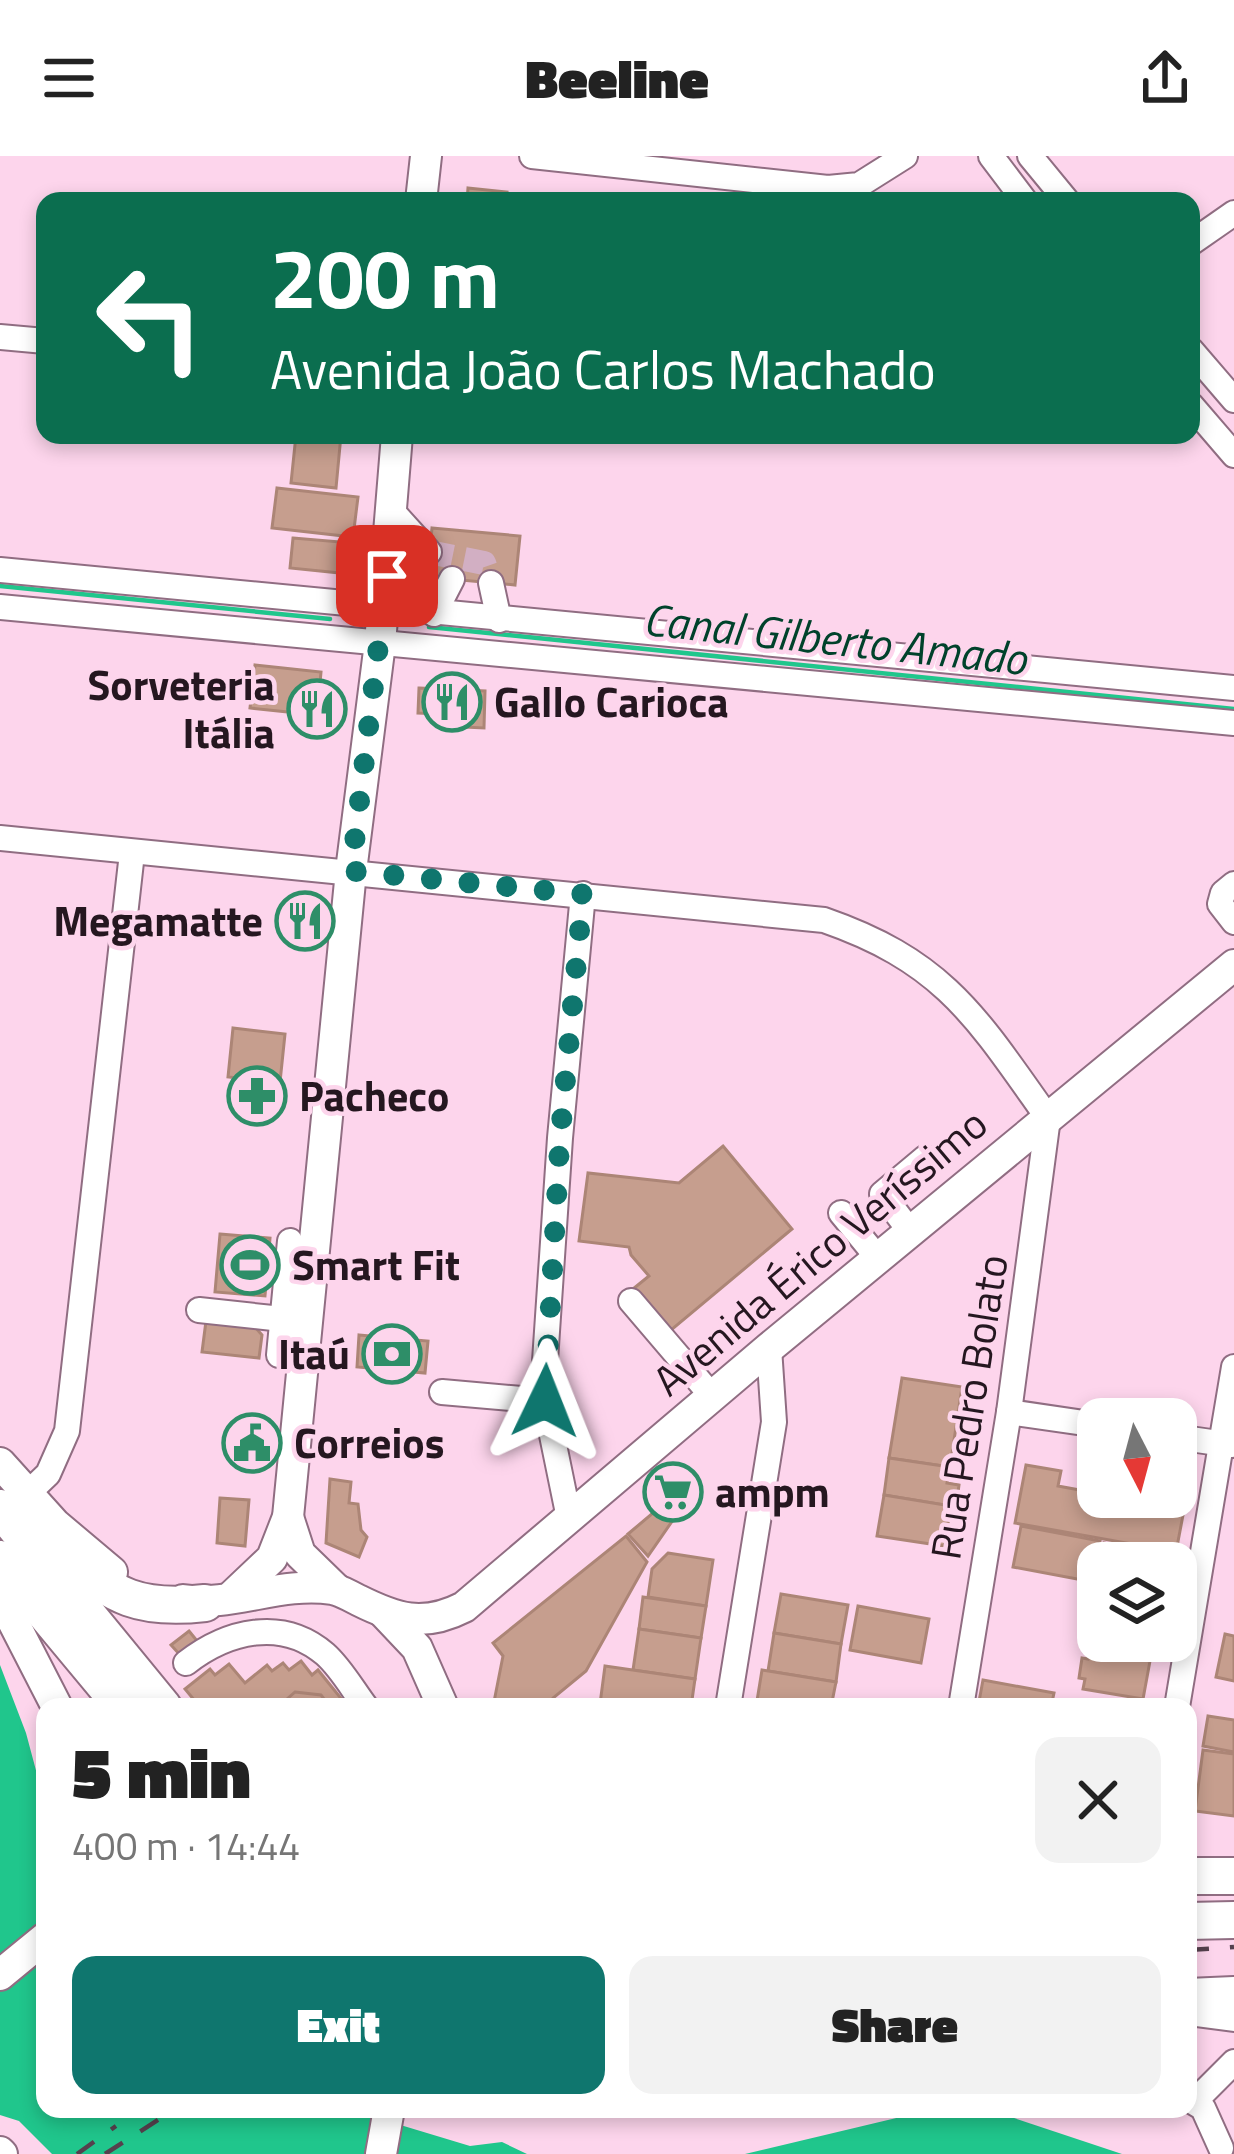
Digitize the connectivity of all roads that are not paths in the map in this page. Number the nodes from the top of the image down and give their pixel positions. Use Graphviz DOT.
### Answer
graph roads {
  1 [pos="425,156"];
  2 [pos="532,156"];
  3 [pos="905,156"];
  4 [pos="991,156"];
  5 [pos="1030,156"];
  6 [pos="619,159"];
  7 [pos="422,192"];
  8 [pos="1018,192"];
  9 [pos="1060,192"];
  10 [pos="1234,213"];
  11 [pos="1200,237"];
  12 [pos="0,337"];
  13 [pos="36,340"];
  14 [pos="1200,360"];
  15 [pos="1234,400"];
  16 [pos="1200,415"];
  17 [pos="397,444"];
  18 [pos="1234,455"];
  19 [pos="392,512"];
  20 [pos="429,552"];
  21 [pos="0,570"];
  22 [pos="452,579"];
  23 [pos="491,583"];
  24 [pos="0,607"];
  25 [pos="383,608"];
  26 [pos="434,614"];
  27 [pos="500,620"];
  28 [pos="380,644"];
  29 [pos="1234,688"];
  30 [pos="1234,723"];
  31 [pos="0,838"];
  32 [pos="132,853"];
  33 [pos="351,871"];
  34 [pos="1234,884"];
  35 [pos="583,894"];
  36 [pos="1234,922"];
  37 [pos="1234,965"];
  38 [pos="1048,1118"];
  39 [pos="925,1158"];
  40 [pos="841,1214"];
  41 [pos="910,1231"];
  42 [pos="290,1241"];
  43 [pos="878,1258"];
  44 [pos="298,1280"];
  45 [pos="632,1301"];
  46 [pos="199,1310"];
  47 [pos="282,1319"];
  48 [pos="769,1348"];
  49 [pos="279,1354"];
  50 [pos="1234,1367"];
  51 [pos="724,1386"];
  52 [pos="442,1392"];
  53 [pos="545,1401"];
  54 [pos="774,1407"];
  55 [pos="1010,1412"];
  56 [pos="1077,1422"];
  57 [pos="1197,1440"];
  58 [pos="1227,1444"];
  59 [pos="0,1463"];
  60 [pos="11,1505"];
  61 [pos="288,1517"];
  62 [pos="568,1518"];
  63 [pos="0,1559"];
  64 [pos="336,1589"];
  65 [pos="0,1596"];
  66 [pos="219,1599"];
  67 [pos="464,1607"];
  68 [pos="382,1612"];
  69 [pos="186,1663"];
  70 [pos="51,1698"];
  71 [pos="116,1698"];
  72 [pos="156,1698"];
  73 [pos="359,1698"];
  74 [pos="441,1698"];
  75 [pos="729,1698"];
  76 [pos="962,1698"];
  77 [pos="1179,1698"];
  78 [pos="1234,1920"];
  79 [pos="1197,1921"];
  80 [pos="36,1946"];
  81 [pos="0,1976"];
  82 [pos="1234,1992"];
  83 [pos="1197,1994"];
  84 [pos="1197,2011"];
  85 [pos="1234,2016"];
  86 [pos="1234,2062"];
  87 [pos="1197,2095"];
  88 [pos="1197,2104"];
  89 [pos="387,2118"];
  90 [pos="1221,2148"];
  91 [pos="381,2154"];
  1 -- 7 [label="main road"];
  2 -- 6 [label="street"];
  3 -- 6 [label="street"];
  4 -- 8 [label="street"];
  5 -- 9 [label="street"];
  10 -- 11 [label="street"];
  12 -- 13 [label="street"];
  14 -- 15 [label="street"];
  16 -- 18 [label="street"];
  17 -- 19 [label="main road"];
  19 -- 20 [label="street"];
  19 -- 25 [label="main road"];
  21 -- 25 [label="street"];
  22 -- 26 [label="street"];
  23 -- 27 [label="street"];
  24 -- 28 [label="street"];
  25 -- 26 [label="street"];
  25 -- 28 [label="main road"];
  26 -- 27 [label="street"];
  27 -- 29 [label="street"];
  28 -- 30 [label="street"];
  28 -- 33 [label="main road"];
  31 -- 32 [label="street"];
  32 -- 33 [label="street"];
  32 -- 60 [label="street"];
  33 -- 35 [label="street"];
  33 -- 44 [label="main road"];
  34 -- 36 [label="street"];
  35 -- 38 [label="street"];
  35 -- 53 [label="street"];
  37 -- 38 [label="main road, Avenida Érico Veríssimo"];
  38 -- 41 [label="main road, Avenida Érico Veríssimo"];
  38 -- 55 [label="street, Rua Pedro Bolato"];
  39 -- 41 [label="street"];
  40 -- 43 [label="street"];
  41 -- 43 [label="main road, Avenida Érico Veríssimo"];
  42 -- 44 [label="street"];
  43 -- 48 [label="main road, Avenida Érico Veríssimo"];
  44 -- 47 [label="street"];
  44 -- 61 [label="main road"];
  45 -- 51 [label="street"];
  46 -- 47 [label="street"];
  47 -- 49 [label="street"];
  48 -- 51 [label="main road, Avenida Érico Veríssimo"];
  48 -- 54 [label="street"];
  50 -- 58 [label="street"];
  51 -- 54 [label="street"];
  51 -- 62 [label="main road, Avenida Érico Veríssimo"];
  52 -- 53 [label="street"];
  53 -- 62 [label="street"];
  54 -- 75 [label="street"];
  55 -- 56 [label="street"];
  55 -- 76 [label="street, Rua Pedro Bolato"];
  57 -- 58 [label="street"];
  58 -- 77 [label="street"];
  59 -- 60 [label="main road"];
  60 -- 66 [label="highway"];
  60 -- 72 [label="highway"];
  61 -- 64 [label="main road"];
  61 -- 66 [label="main road"];
  62 -- 67 [label="main road, Avenida Érico Veríssimo"];
  63 -- 71 [label="highway"];
  64 -- 66 [label="main road"];
  64 -- 68 [label="main road"];
  65 -- 70 [label="main road"];
  67 -- 68 [label="main road"];
  67 -- 74 [label="main road"];
  68 -- 74 [label="main road"];
  69 -- 73 [label="street"];
  78 -- 79 [label="highway"];
  80 -- 81 [label="main road"];
  82 -- 83 [label="main road"];
  84 -- 85 [label="main road"];
  86 -- 87 [label="street"];
  88 -- 90 [label="street"];
  89 -- 91 [label="main road"];
}
